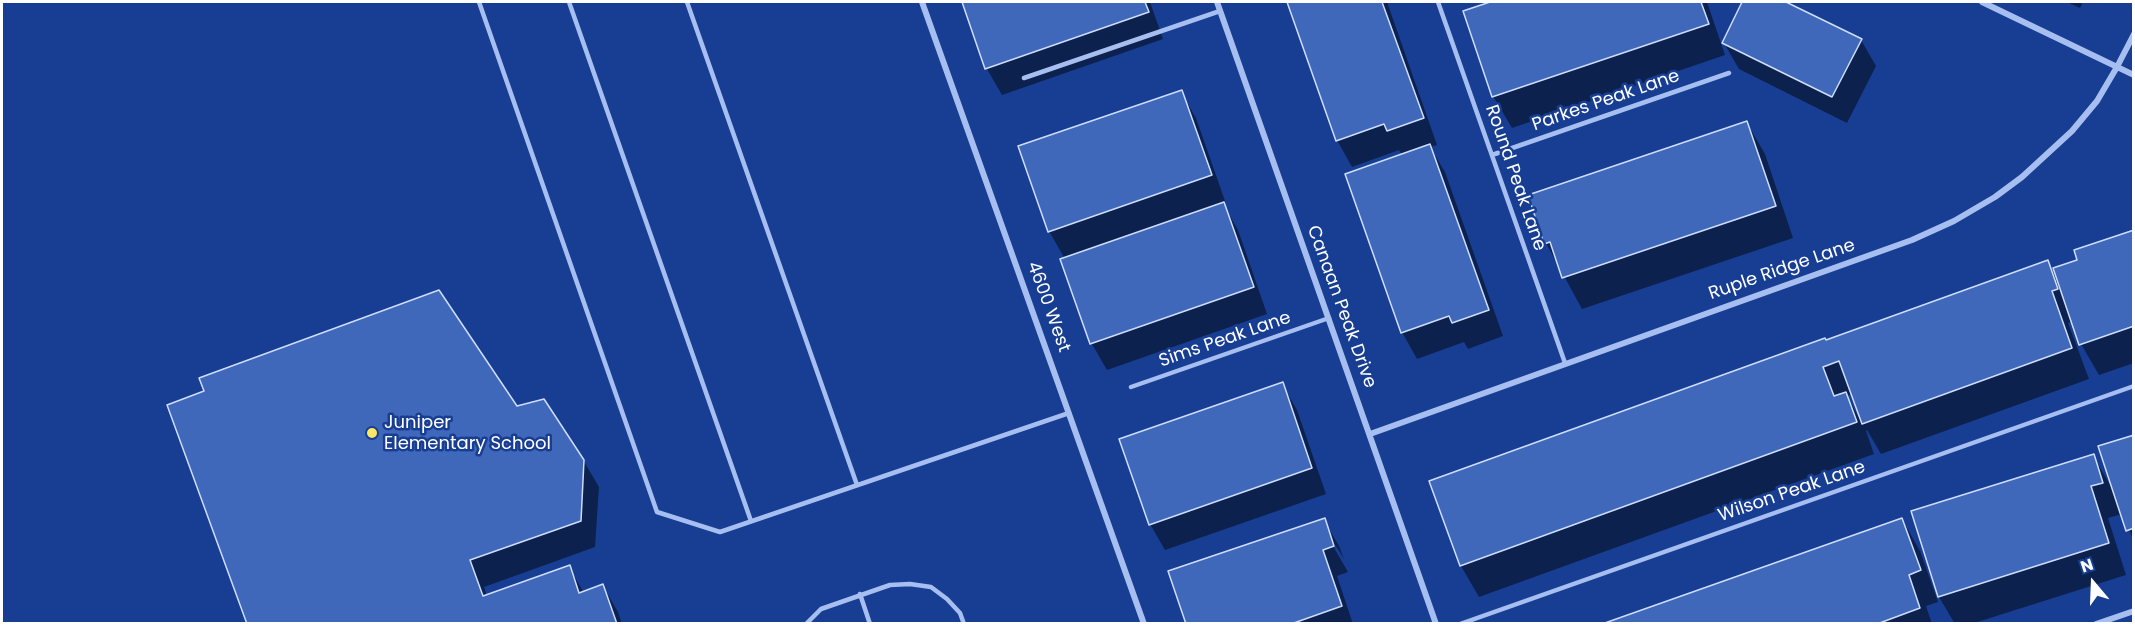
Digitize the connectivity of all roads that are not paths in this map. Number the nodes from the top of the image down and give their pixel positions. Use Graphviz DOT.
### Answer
graph roads {
  1 [pos="479,2"];
  2 [pos="569,2"];
  3 [pos="687,2"];
  4 [pos="922,2"];
  5 [pos="1216,2"];
  6 [pos="1438,2"];
  7 [pos="1982,2"];
  8 [pos="1220,11"];
  9 [pos="2133,34"];
  10 [pos="2117,67"];
  11 [pos="1729,73"];
  12 [pos="2133,75"];
  13 [pos="1024,78"];
  14 [pos="1492,155"];
  15 [pos="1329,318"];
  16 [pos="1565,363"];
  17 [pos="2133,386"];
  18 [pos="1131,387"];
  19 [pos="1069,413"];
  20 [pos="1370,434"];
  21 [pos="856,485"];
  22 [pos="751,521"];
  23 [pos="860,594"];
  24 [pos="2133,610"];
  25 [pos="806,624"];
  26 [pos="870,624"];
  27 [pos="964,624"];
  28 [pos="1144,624"];
  29 [pos="1436,624"];
  30 [pos="1460,624"];
  31 [pos="2096,624"];
  1 -- 22 [label="lane"];
  2 -- 22 [label="lane"];
  3 -- 21 [label="lane"];
  4 -- 19 [label="street, 4600 West"];
  5 -- 8 [label="street, Canaan Peak Drive"];
  6 -- 14 [label="lane, Round Peak Lane"];
  7 -- 10 [label="street"];
  8 -- 13 [label="lane"];
  8 -- 15 [label="street, Canaan Peak Drive"];
  9 -- 10 [label="street, Ruple Ridge Lane"];
  10 -- 12 [label="street"];
  10 -- 16 [label="street, Ruple Ridge Lane"];
  11 -- 14 [label="lane, Parkes Peak Lane"];
  14 -- 16 [label="lane, Round Peak Lane"];
  15 -- 18 [label="lane, Sims Peak Lane"];
  15 -- 20 [label="street, Canaan Peak Drive"];
  16 -- 20 [label="street, Ruple Ridge Lane"];
  17 -- 30 [label="lane, Wilson Peak Lane"];
  19 -- 21 [label="lane"];
  19 -- 28 [label="street, 4600 West"];
  20 -- 29 [label="street, Canaan Peak Drive"];
  21 -- 22 [label="lane"];
  23 -- 25 [label="lane"];
  23 -- 26 [label="lane"];
  23 -- 27 [label="lane"];
  24 -- 31 [label="street"];
}
